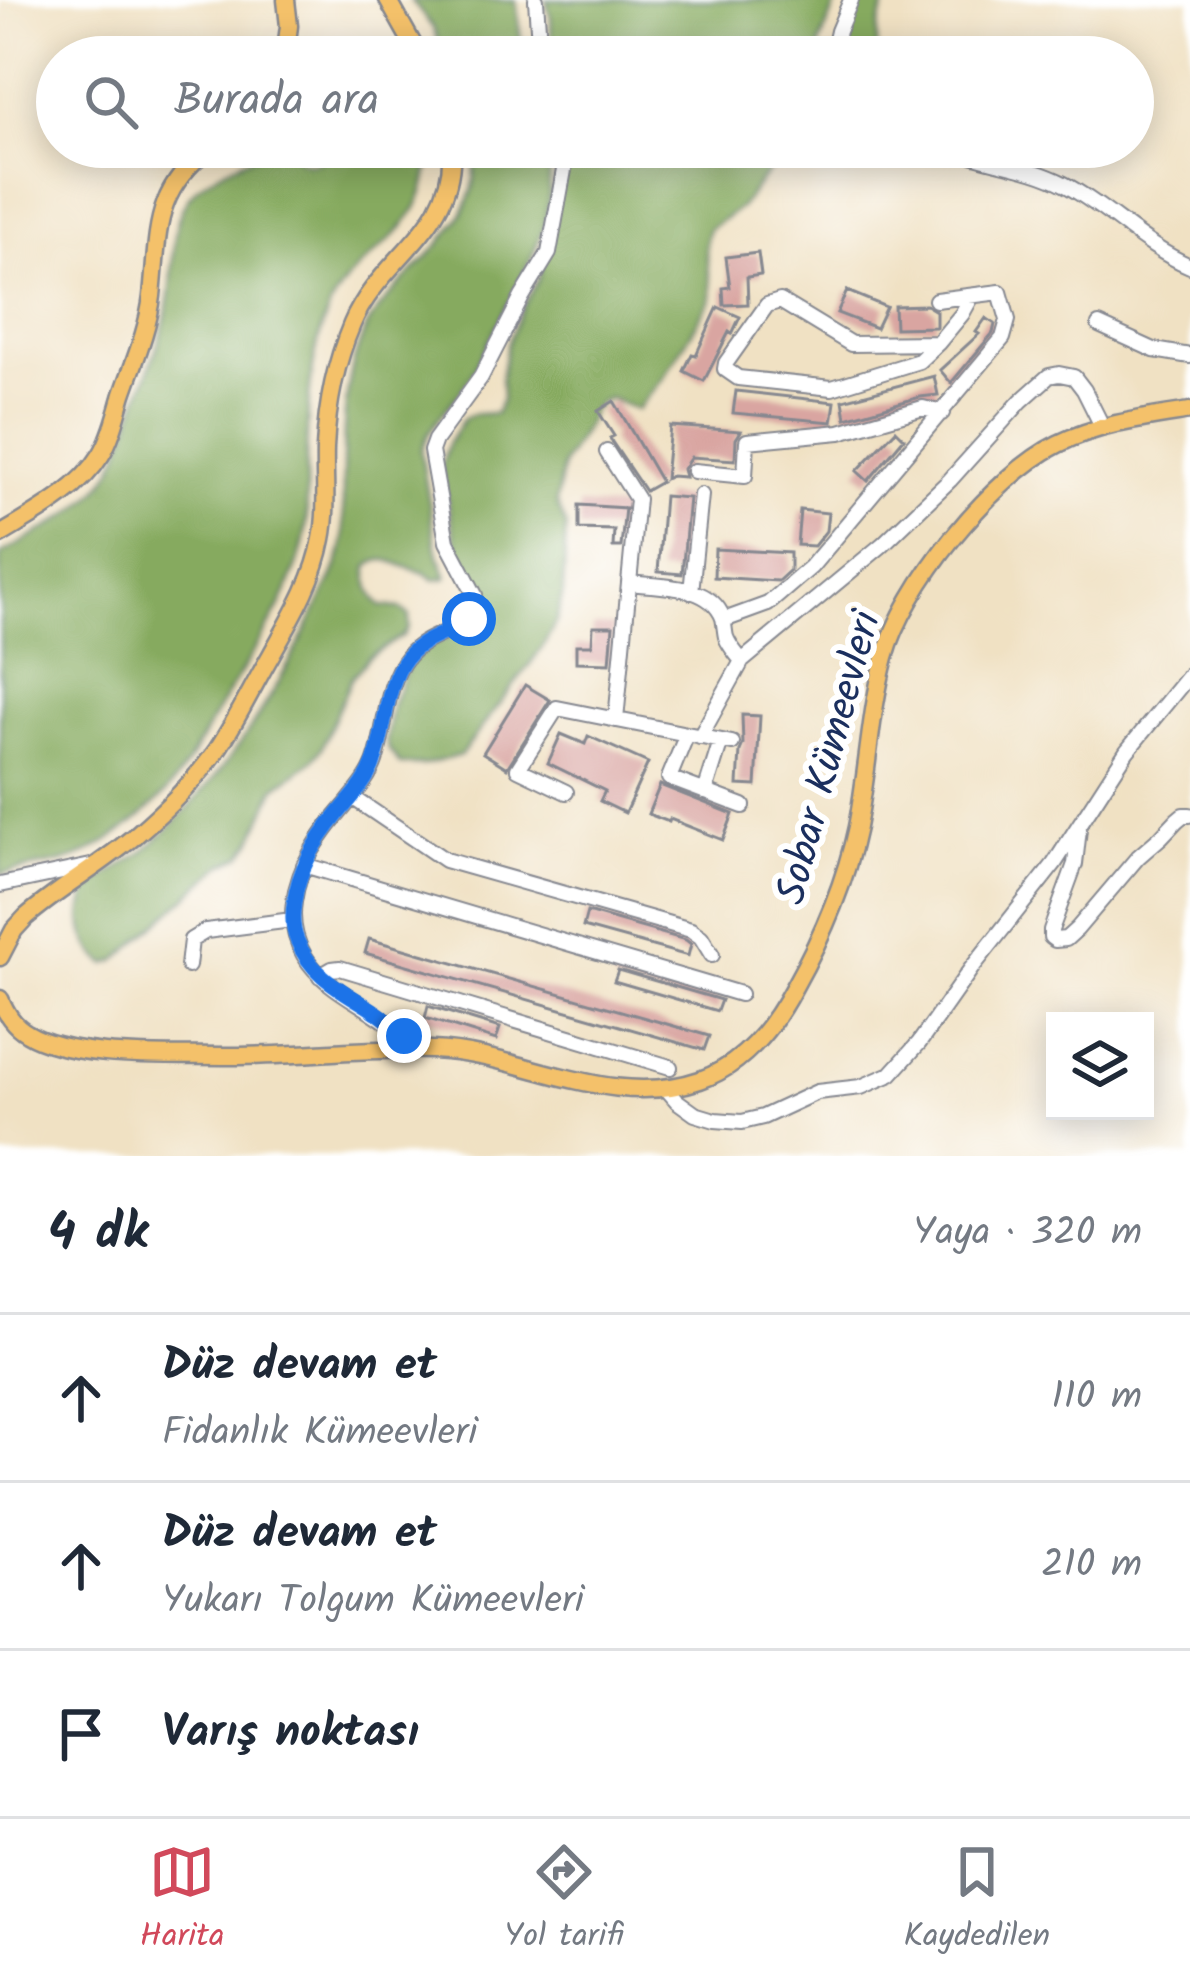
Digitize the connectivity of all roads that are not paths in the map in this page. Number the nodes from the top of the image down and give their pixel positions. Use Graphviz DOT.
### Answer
graph roads {
  1 [pos="286,0"];
  2 [pos="388,0"];
  3 [pos="536,0"];
  4 [pos="851,0"];
  5 [pos="288,36"];
  6 [pos="408,36"];
  7 [pos="539,36"];
  8 [pos="837,36"];
  9 [pos="189,168"];
  10 [pos="450,168"];
  11 [pos="563,168"];
  12 [pos="1019,168"];
  13 [pos="1190,266"];
  14 [pos="972,296"];
  15 [pos="935,300"];
  16 [pos="1099,325"];
  17 [pos="938,343"];
  18 [pos="1190,356"];
  19 [pos="1190,411"];
  20 [pos="943,413"];
  21 [pos="1103,428"];
  22 [pos="607,452"];
  23 [pos="694,471"];
  24 [pos="701,494"];
  25 [pos="0,536"];
  26 [pos="629,583"];
  27 [pos="691,592"];
  28 [pos="724,620"];
  29 [pos="742,661"];
  30 [pos="1190,674"];
  31 [pos="616,720"];
  32 [pos="693,735"];
  33 [pos="566,792"];
  34 [pos="705,792"];
  35 [pos="352,797"];
  36 [pos="743,806"];
  37 [pos="1190,815"];
  38 [pos="1079,828"];
  39 [pos="96,865"];
  40 [pos="304,866"];
  41 [pos="0,885"];
  42 [pos="292,920"];
  43 [pos="712,955"];
  44 [pos="0,957"];
  45 [pos="188,966"];
  46 [pos="320,976"];
  47 [pos="740,994"];
  48 [pos="0,999"];
  49 [pos="413,1050"];
  50 [pos="670,1067"];
  51 [pos="665,1088"];
  1 -- 5 [label="main road"];
  2 -- 6 [label="main road"];
  3 -- 7 [label="street"];
  4 -- 8 [label="street"];
  9 -- 25 [label="main road"];
  10 -- 39 [label="main road"];
  11 -- 35 [label="street"];
  12 -- 13 [label="street"];
  14 -- 15 [label="street"];
  14 -- 17 [label="street"];
  14 -- 20 [label="street"];
  16 -- 18 [label="street"];
  17 -- 17 [label="street"];
  19 -- 21 [label="main road, Sobar Kümeevleri"];
  20 -- 23 [label="street"];
  20 -- 28 [label="street"];
  21 -- 29 [label="street"];
  21 -- 51 [label="main road, Sobar Kümeevleri"];
  22 -- 26 [label="street"];
  24 -- 27 [label="street"];
  26 -- 27 [label="street"];
  26 -- 31 [label="street"];
  27 -- 28 [label="street"];
  28 -- 29 [label="street"];
  29 -- 32 [label="street"];
  30 -- 38 [label="street"];
  31 -- 32 [label="street"];
  31 -- 33 [label="street"];
  32 -- 34 [label="street"];
  32 -- 34 [label="street"];
  34 -- 36 [label="street"];
  35 -- 40 [label="street"];
  35 -- 43 [label="street"];
  37 -- 38 [label="street"];
  38 -- 51 [label="street"];
  39 -- 41 [label="street"];
  39 -- 44 [label="main road"];
  40 -- 42 [label="street"];
  40 -- 47 [label="street"];
  42 -- 45 [label="street"];
  42 -- 46 [label="street"];
  46 -- 49 [label="street"];
  46 -- 50 [label="street"];
  48 -- 49 [label="main road"];
  49 -- 51 [label="main road"];
}
